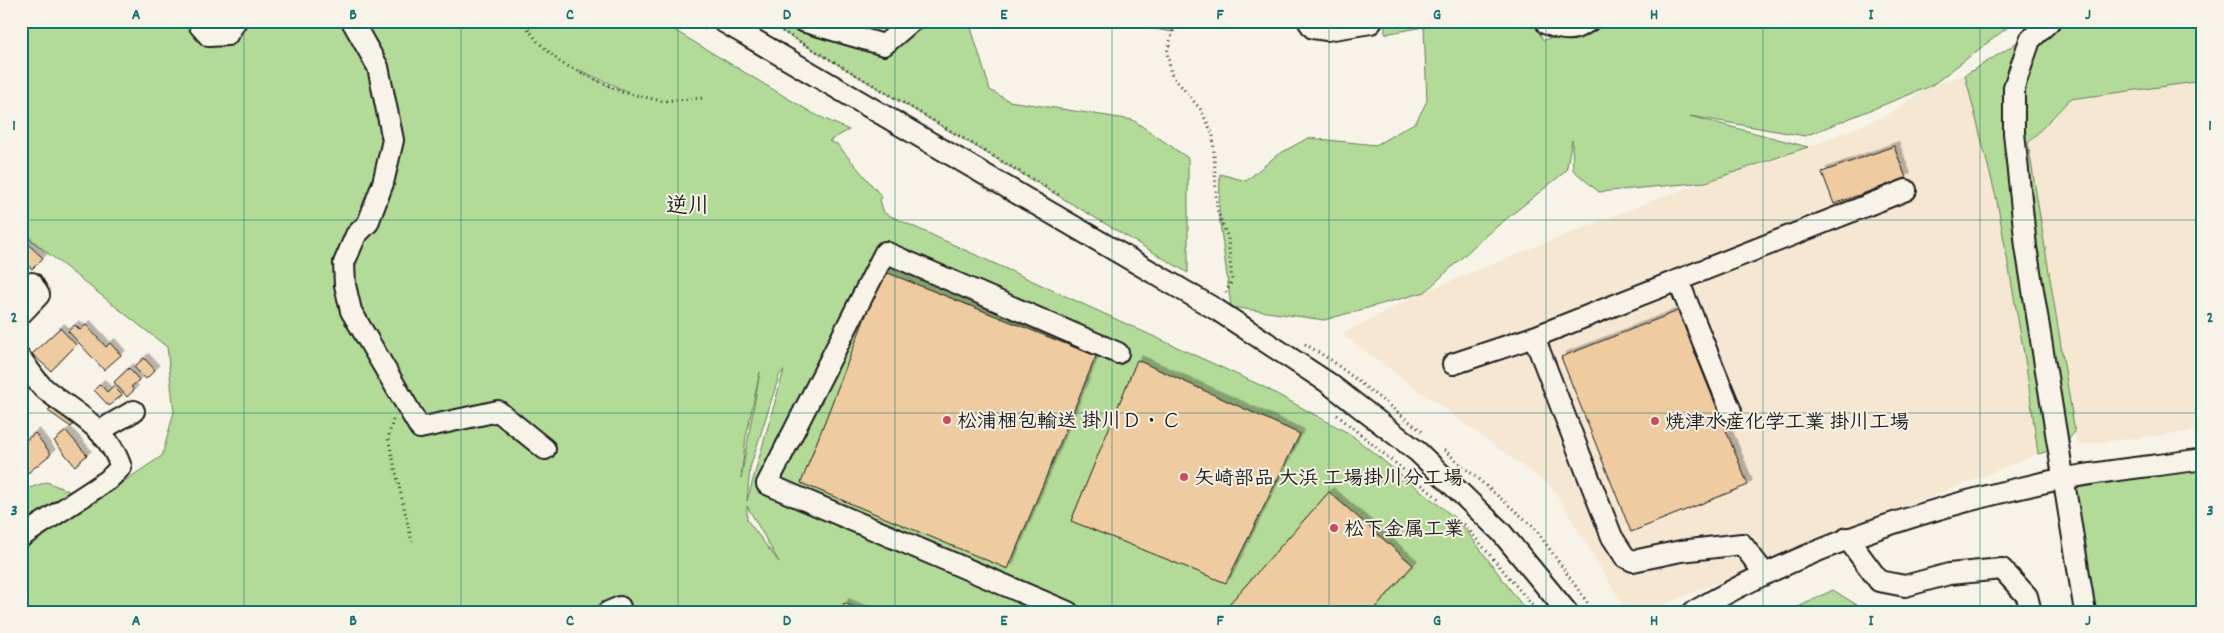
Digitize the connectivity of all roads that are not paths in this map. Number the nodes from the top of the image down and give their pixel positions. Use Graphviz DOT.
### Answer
graph roads {
  1 [pos="199,21"];
  2 [pos="236,21"];
  3 [pos="352,21"];
  4 [pos="802,21"];
  5 [pos="912,21"];
  6 [pos="1308,21"];
  7 [pos="1546,21"];
  8 [pos="1589,21"];
  9 [pos="2050,21"];
  10 [pos="1371,23"];
  11 [pos="719,24"];
  12 [pos="1906,190"];
  13 [pos="1678,280"];
  14 [pos="32,283"];
  15 [pos="21,314"];
  16 [pos="1534,337"];
  17 [pos="1118,354"];
  18 [pos="21,359"];
  19 [pos="1453,364"];
  20 [pos="134,410"];
  21 [pos="1731,411"];
  22 [pos="99,432"];
  23 [pos="546,449"];
  24 [pos="2203,459"];
  25 [pos="2062,479"];
  26 [pos="21,537"];
  27 [pos="1847,538"];
  28 [pos="1766,574"];
  29 [pos="1068,612"];
  30 [pos="1567,612"];
  31 [pos="1693,612"];
  32 [pos="2031,612"];
  33 [pos="2084,612"];
  1 -- 2 [label="street"];
  3 -- 23 [label="street"];
  4 -- 5 [label="street"];
  6 -- 10 [label="street"];
  7 -- 8 [label="street"];
  9 -- 25 [label="street"];
  11 -- 30 [label="street"];
  12 -- 13 [label="street"];
  13 -- 16 [label="street"];
  13 -- 21 [label="street"];
  14 -- 15 [label="street"];
  16 -- 19 [label="street"];
  16 -- 28 [label="street"];
  17 -- 29 [label="street"];
  18 -- 22 [label="street"];
  20 -- 22 [label="street"];
  22 -- 26 [label="street"];
  24 -- 25 [label="street"];
  25 -- 27 [label="street"];
  25 -- 33 [label="street"];
  27 -- 28 [label="street"];
  27 -- 32 [label="street"];
  28 -- 31 [label="street"];
}
